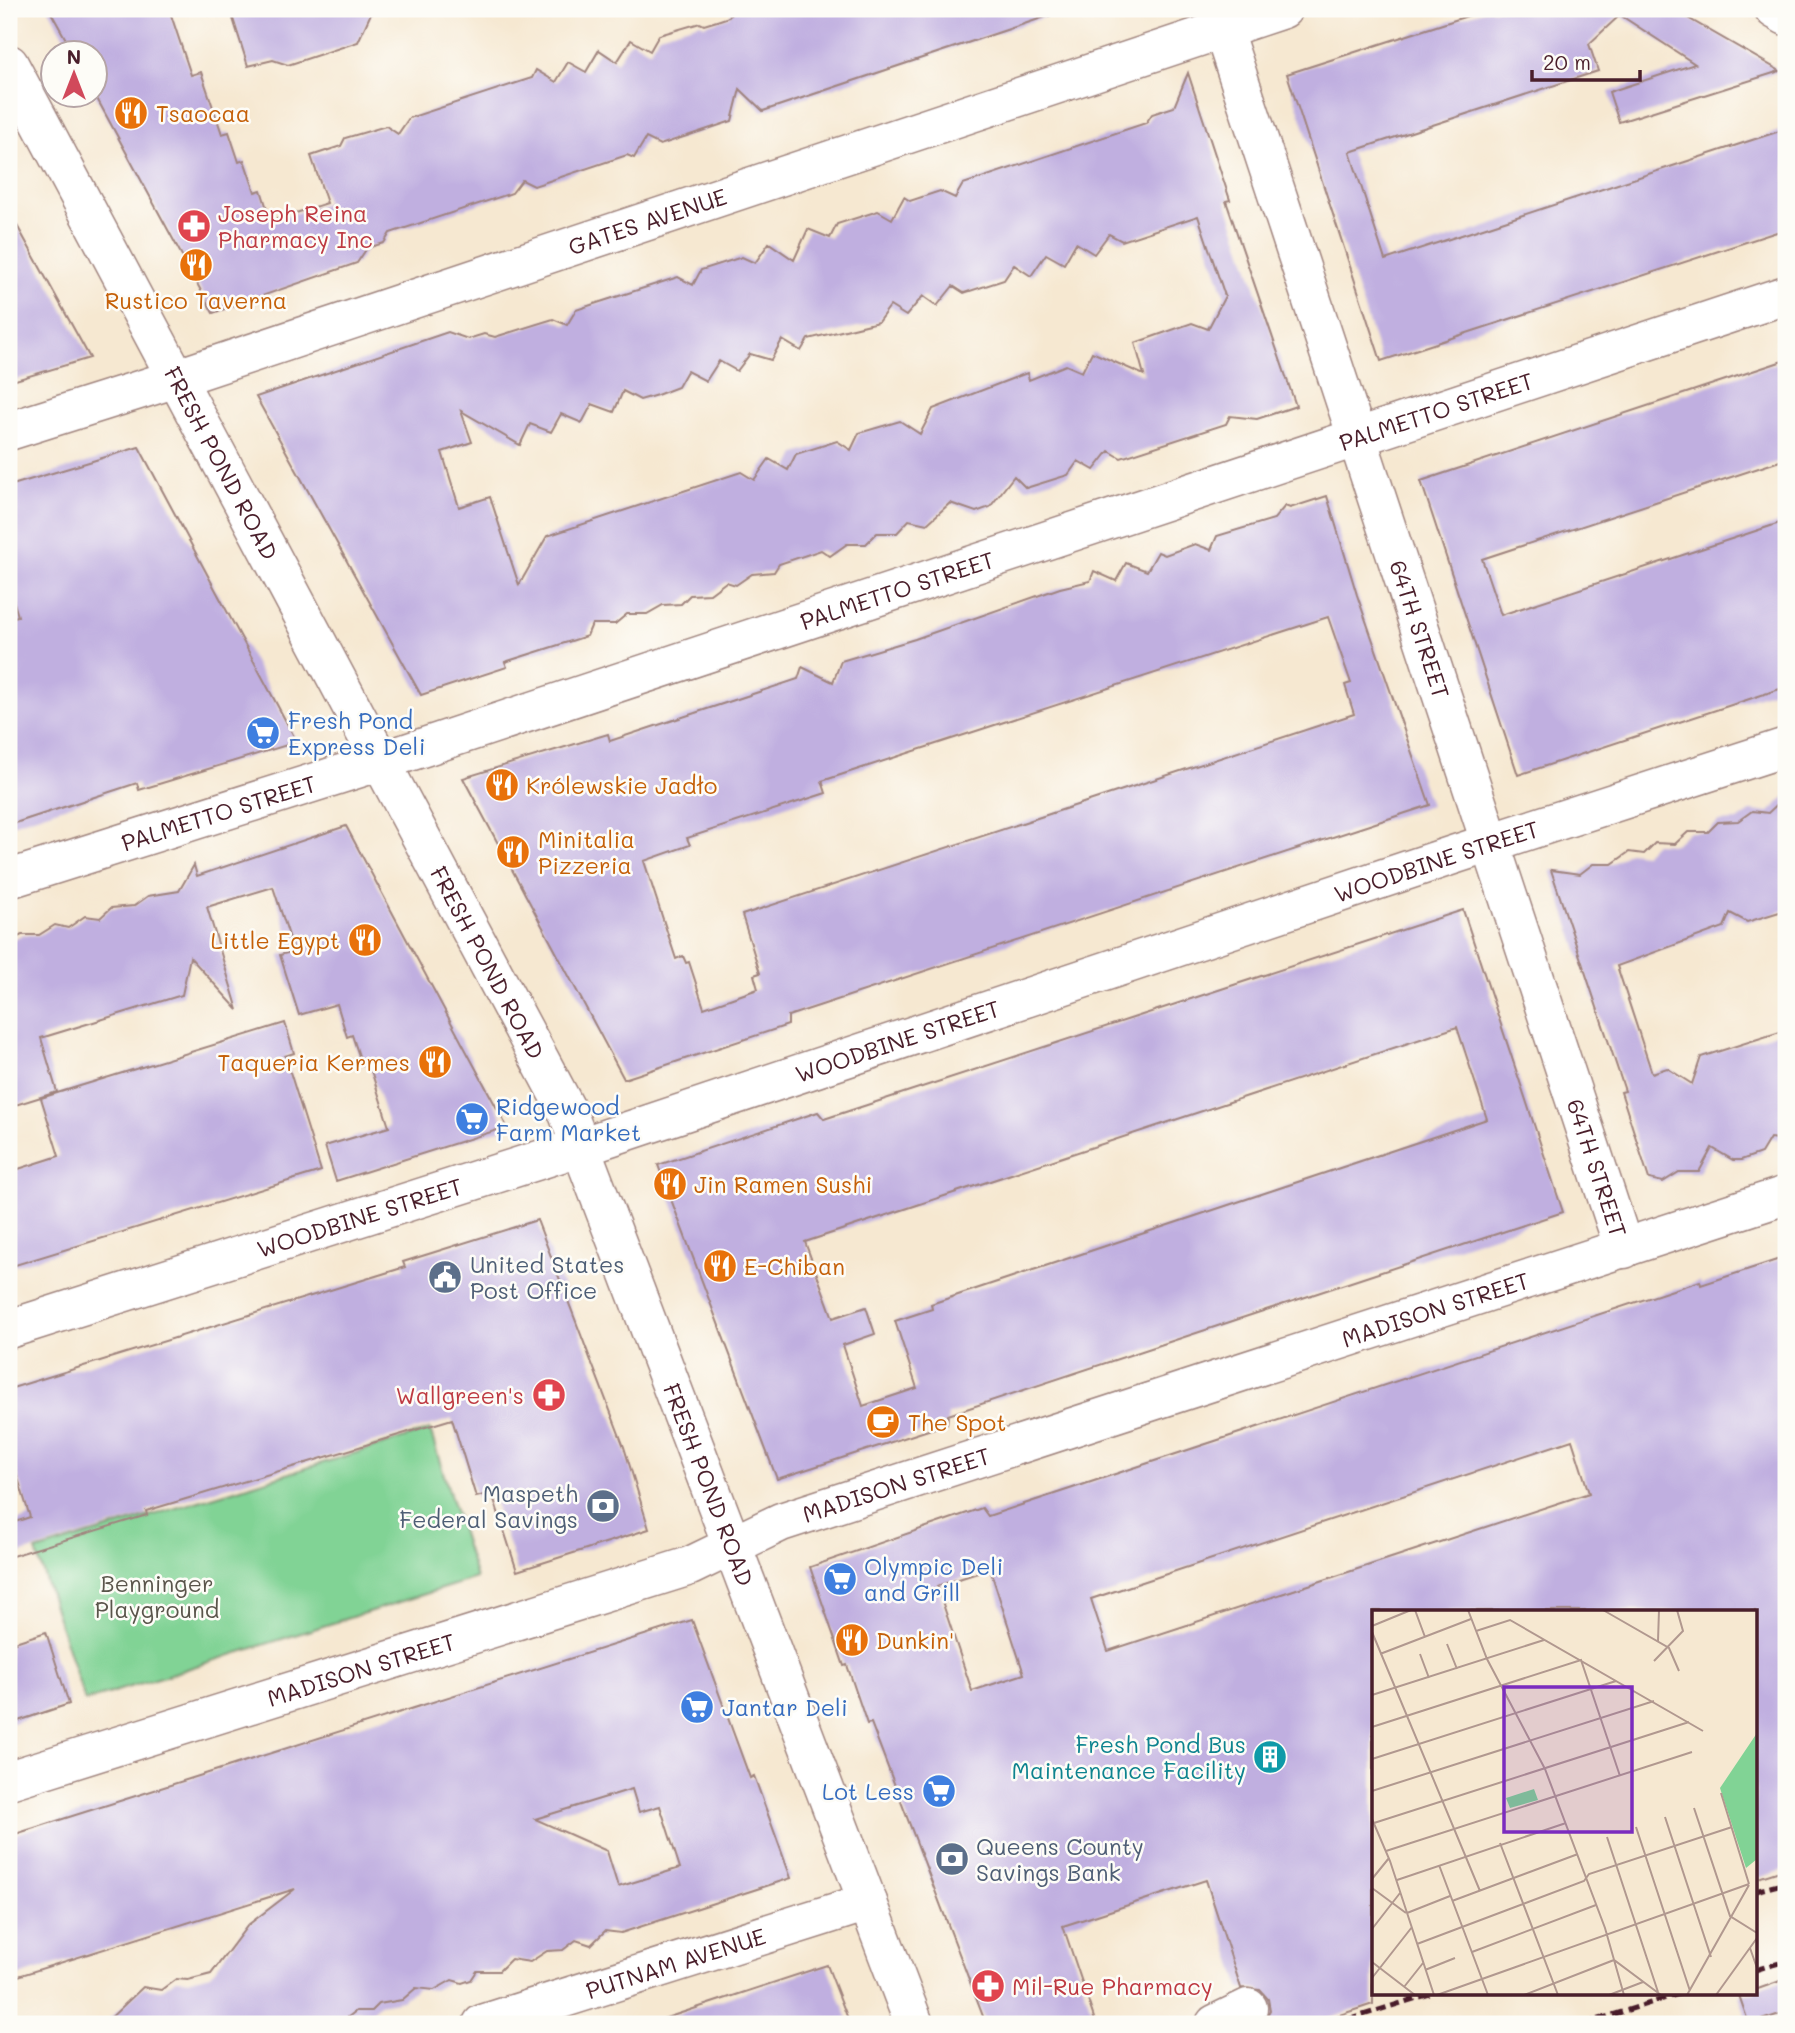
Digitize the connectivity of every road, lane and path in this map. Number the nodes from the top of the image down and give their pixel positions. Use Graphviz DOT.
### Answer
graph roads {
  1 [pos="1283,9"];
  2 [pos="1774,9"];
  3 [pos="1786,16"];
  4 [pos="1219,19"];
  5 [pos="9,64"];
  6 [pos="1786,295"];
  7 [pos="177,378"];
  8 [pos="9,431"];
  9 [pos="1357,436"];
  10 [pos="1786,747"];
  11 [pos="382,761"];
  12 [pos="1490,843"];
  13 [pos="9,879"];
  14 [pos="583,1146"];
  15 [pos="1786,1195"];
  16 [pos="1624,1249"];
  17 [pos="9,1329"];
  18 [pos="733,1545"];
  19 [pos="9,1780"];
  20 [pos="868,1902"];
  21 [pos="482,2024"];
  22 [pos="914,2024"];
  1 -- 4 [label="street, GATES AVENUE"];
  2 -- 3 [label="street"];
  4 -- 7 [label="street, GATES AVENUE"];
  4 -- 9 [label="street, 64TH STREET"];
  5 -- 7 [label="street, FRESH POND ROAD"];
  6 -- 9 [label="street, PALMETTO STREET"];
  7 -- 8 [label="street, GATES AVENUE"];
  7 -- 11 [label="street, FRESH POND ROAD"];
  9 -- 11 [label="street, PALMETTO STREET"];
  9 -- 12 [label="street, 64TH STREET"];
  10 -- 12 [label="street, WOODBINE STREET"];
  11 -- 13 [label="street, PALMETTO STREET"];
  11 -- 14 [label="street, FRESH POND ROAD"];
  12 -- 14 [label="street, WOODBINE STREET"];
  12 -- 16 [label="street, 64TH STREET"];
  14 -- 17 [label="street, WOODBINE STREET"];
  14 -- 18 [label="street, FRESH POND ROAD"];
  15 -- 16 [label="street, MADISON STREET"];
  16 -- 18 [label="street, MADISON STREET"];
  18 -- 19 [label="street, MADISON STREET"];
  18 -- 20 [label="street, FRESH POND ROAD"];
  20 -- 21 [label="street, PUTNAM AVENUE"];
  20 -- 22 [label="street, FRESH POND ROAD"];
}
